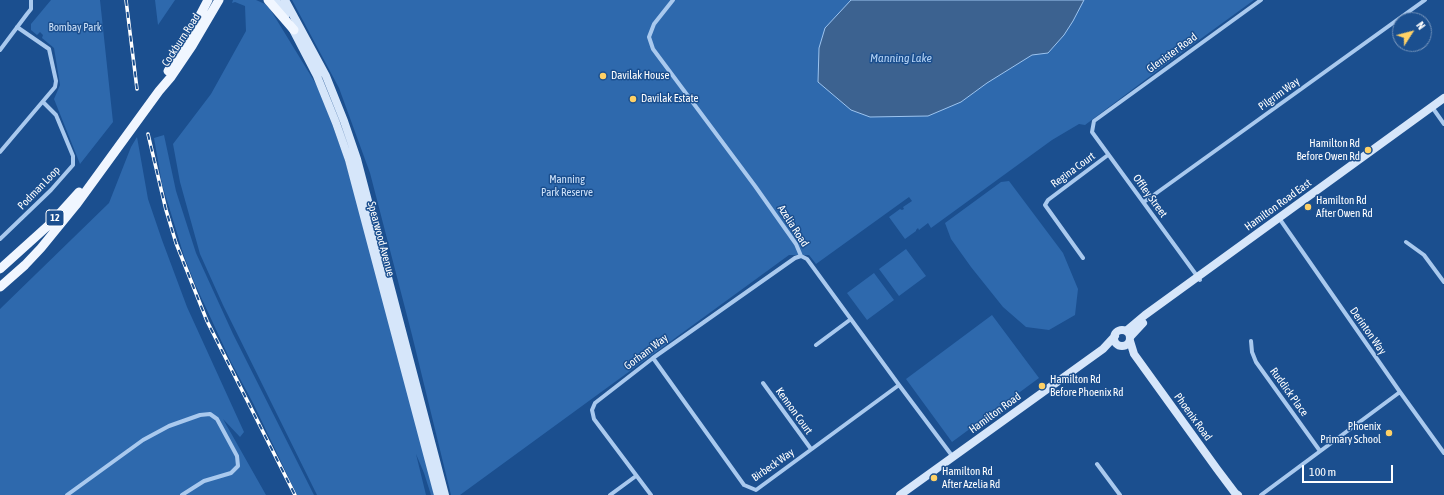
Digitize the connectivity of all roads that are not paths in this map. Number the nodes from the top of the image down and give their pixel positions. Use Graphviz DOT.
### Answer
graph roads {
  1 [pos="31,0"];
  2 [pos="208,0"];
  3 [pos="219,0"];
  4 [pos="268,0"];
  5 [pos="276,0"];
  6 [pos="285,0"];
  7 [pos="673,0"];
  8 [pos="1261,0"];
  9 [pos="1425,0"];
  10 [pos="17,27"];
  11 [pos="294,30"];
  12 [pos="0,50"];
  13 [pos="158,91"];
  14 [pos="1444,98"];
  15 [pos="43,102"];
  16 [pos="1444,104"];
  17 [pos="1433,109"];
  18 [pos="1094,121"];
  19 [pos="1444,124"];
  20 [pos="0,152"];
  21 [pos="1108,155"];
  22 [pos="105,163"];
  23 [pos="1144,202"];
  24 [pos="1280,220"];
  25 [pos="0,239"];
  26 [pos="1406,242"];
  27 [pos="801,256"];
  28 [pos="1083,258"];
  29 [pos="0,269"];
  30 [pos="1199,279"];
  31 [pos="1444,282"];
  32 [pos="0,287"];
  33 [pos="851,320"];
  34 [pos="1115,336"];
  35 [pos="1126,340"];
  36 [pos="1251,341"];
  37 [pos="816,345"];
  38 [pos="1102,349"];
  39 [pos="653,358"];
  40 [pos="763,383"];
  41 [pos="899,385"];
  42 [pos="1400,392"];
  43 [pos="811,449"];
  44 [pos="1320,451"];
  45 [pos="1444,453"];
  46 [pos="953,457"];
  47 [pos="1097,464"];
  48 [pos="636,476"];
  49 [pos="1236,494"];
  50 [pos="67,495"];
  51 [pos="182,495"];
  52 [pos="438,495"];
  53 [pos="445,495"];
  54 [pos="610,495"];
  55 [pos="651,495"];
  56 [pos="900,495"];
  57 [pos="1120,495"];
  58 [pos="1261,495"];
  1 -- 10 [label="street"];
  2 -- 13 [label="main road, Cockburn Road / 12"];
  3 -- 13 [label="main road, Cockburn Road / 12"];
  4 -- 11 [label="main road"];
  5 -- 11 [label="main road, Spearwood Avenue"];
  6 -- 53 [label="main road, Spearwood Avenue"];
  7 -- 27 [label="street, Azelia Road"];
  8 -- 18 [label="street, Glenister Road"];
  9 -- 23 [label="street, Pilgrim Way"];
  10 -- 12 [label="street"];
  10 -- 15 [label="street"];
  11 -- 52 [label="main road, Spearwood Avenue"];
  13 -- 22 [label="main road, Cockburn Road / 12"];
  14 -- 17 [label="main road, Hamilton Road East"];
  15 -- 20 [label="street"];
  15 -- 25 [label="street, Podman Loop"];
  16 -- 17 [label="main road, Hamilton Road East"];
  17 -- 19 [label="street"];
  17 -- 24 [label="main road, Hamilton Road East"];
  18 -- 21 [label="street, Offley Street"];
  21 -- 23 [label="street, Offley Street"];
  21 -- 28 [label="street, Regina Court"];
  22 -- 29 [label="main road, Cockburn Road / 12"];
  22 -- 32 [label="main road, Cockburn Road / 12"];
  23 -- 30 [label="street, Offley Street"];
  24 -- 30 [label="main road, Hamilton Road East"];
  24 -- 42 [label="street, Derinton Way"];
  26 -- 31 [label="street"];
  27 -- 33 [label="street, Azelia Road"];
  27 -- 39 [label="street, Gorham Way"];
  30 -- 35 [label="main road, Hamilton Road East"];
  33 -- 37 [label="street"];
  33 -- 41 [label="street, Azelia Road"];
  34 -- 35 [label="main road"];
  34 -- 35 [label="main road, Hamilton Road East"];
  34 -- 38 [label="main road, Hamilton Road"];
  35 -- 38 [label="main road, Hamilton Road"];
  35 -- 49 [label="main road, Phoenix Road"];
  36 -- 44 [label="street, Ruddick Place"];
  38 -- 46 [label="main road, Hamilton Road"];
  39 -- 43 [label="street, Birbeck Way"];
  39 -- 48 [label="street, Gorham Way"];
  40 -- 43 [label="street, Kennon Court"];
  41 -- 43 [label="street, Birbeck Way"];
  41 -- 46 [label="street, Azelia Road"];
  42 -- 44 [label="street"];
  42 -- 45 [label="street, Derinton Way"];
  44 -- 58 [label="street"];
  46 -- 56 [label="main road, Hamilton Road"];
  47 -- 57 [label="street"];
  48 -- 54 [label="street"];
  48 -- 55 [label="street, Gorham Way"];
  50 -- 51 [label="street"];
}
